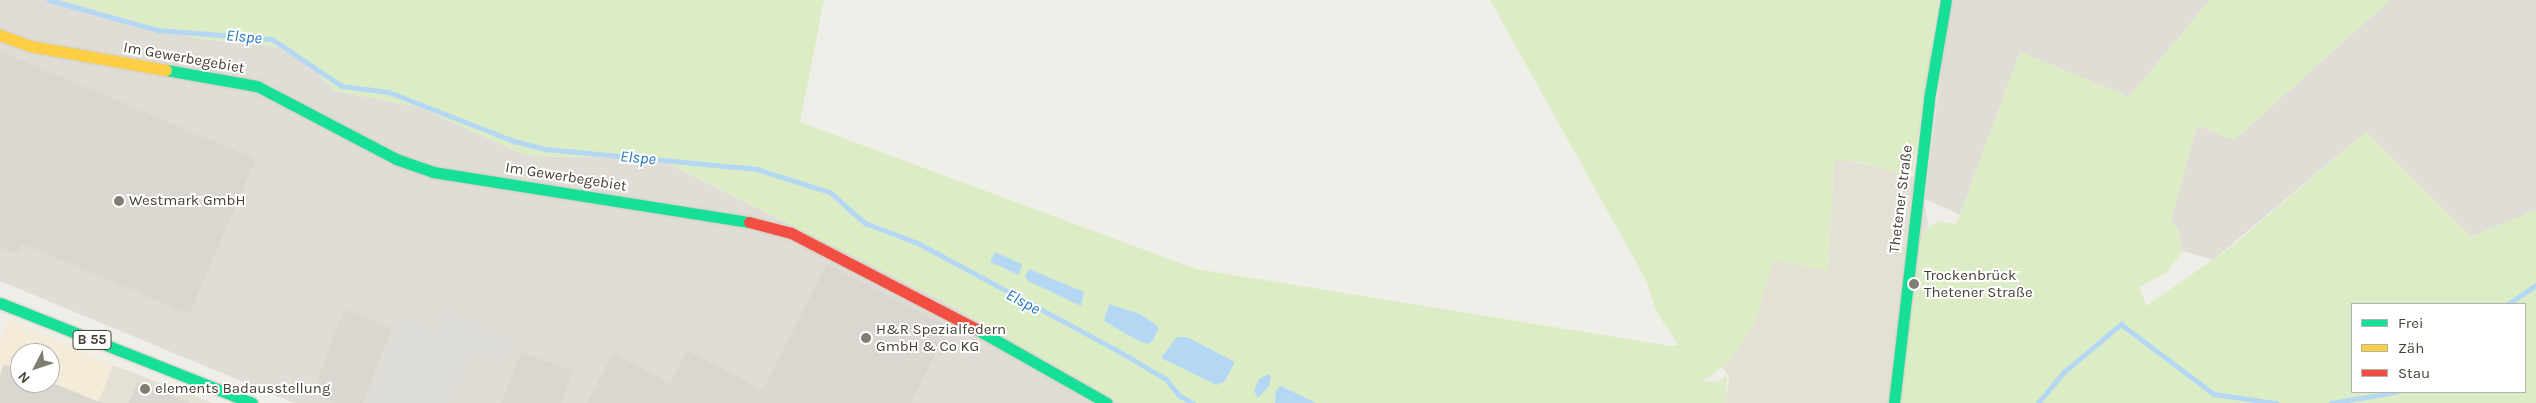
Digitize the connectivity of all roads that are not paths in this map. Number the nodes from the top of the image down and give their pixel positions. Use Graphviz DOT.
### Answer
graph roads {
  1 [pos="1946,0"];
  2 [pos="0,35"];
  3 [pos="0,303"];
  4 [pos="252,403"];
  5 [pos="1107,403"];
  6 [pos="1894,403"];
  1 -- 6 [label="street, Thetener Straße"];
  2 -- 5 [label="street, Im Gewerbegebiet"];
  3 -- 4 [label="street, B 55"];
}
